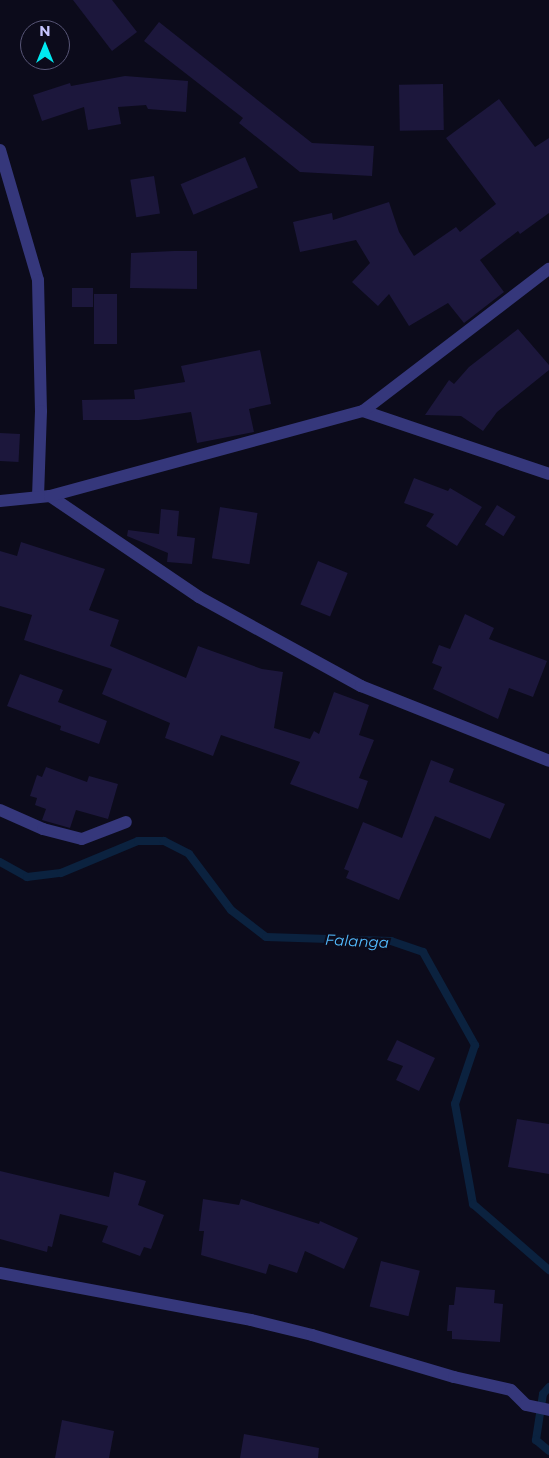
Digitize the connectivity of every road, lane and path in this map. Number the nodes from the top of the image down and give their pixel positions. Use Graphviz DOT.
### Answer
graph roads {
  1 [pos="0,150"];
  2 [pos="549,269"];
  3 [pos="364,412"];
  4 [pos="549,474"];
  5 [pos="44,497"];
  6 [pos="0,500"];
  7 [pos="549,761"];
  8 [pos="0,810"];
  9 [pos="126,822"];
  10 [pos="0,1273"];
  11 [pos="549,1410"];
  1 -- 5 [label="street"];
  2 -- 3 [label="street"];
  3 -- 4 [label="street"];
  3 -- 5 [label="street"];
  5 -- 6 [label="street"];
  5 -- 7 [label="street"];
  8 -- 9 [label="street"];
  10 -- 11 [label="street"];
}
